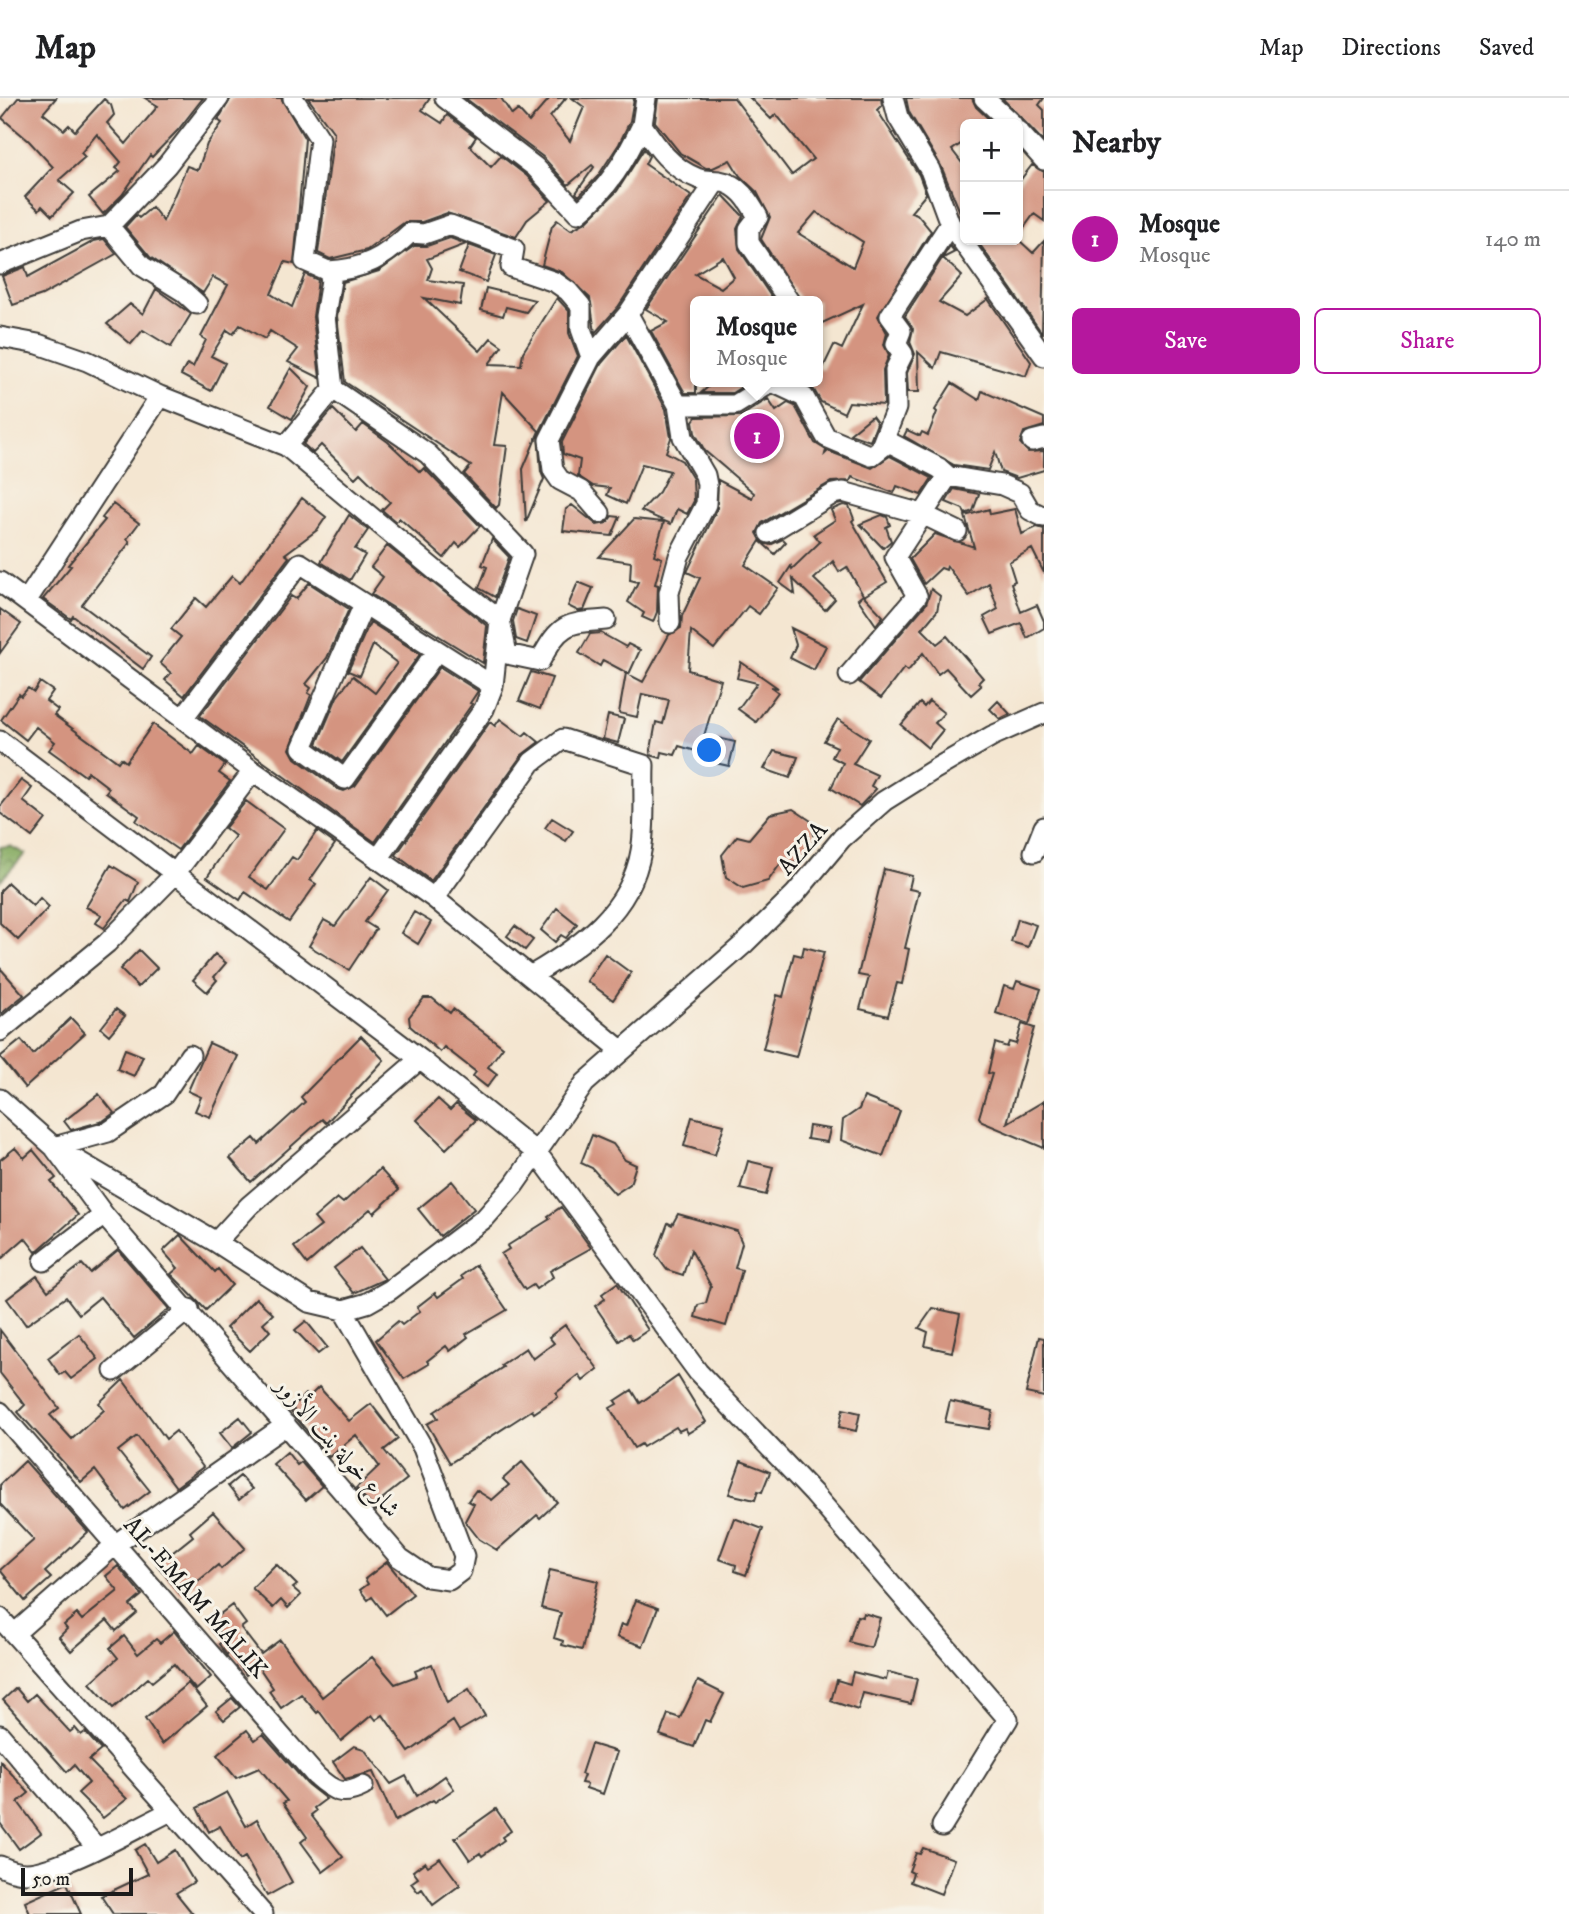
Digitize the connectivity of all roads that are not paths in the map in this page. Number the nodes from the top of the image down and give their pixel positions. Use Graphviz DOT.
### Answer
graph roads {
  1 [pos="219,98"];
  2 [pos="293,98"];
  3 [pos="445,98"];
  4 [pos="646,98"];
  5 [pos="892,98"];
  6 [pos="984,98"];
  7 [pos="1007,119"];
  8 [pos="642,125"];
  9 [pos="1023,137"];
  10 [pos="1044,160"];
  11 [pos="716,181"];
  12 [pos="950,224"];
  13 [pos="109,226"];
  14 [pos="0,264"];
  15 [pos="328,271"];
  16 [pos="786,296"];
  17 [pos="197,304"];
  18 [pos="628,314"];
  19 [pos="0,337"];
  20 [pos="1044,356"];
  21 [pos="591,357"];
  22 [pos="764,387"];
  23 [pos="783,387"];
  24 [pos="333,389"];
  25 [pos="160,396"];
  26 [pos="678,405"];
  27 [pos="882,444"];
  28 [pos="286,446"];
  29 [pos="948,476"];
  30 [pos="600,513"];
  31 [pos="922,514"];
  32 [pos="1044,517"];
  33 [pos="957,531"];
  34 [pos="769,533"];
  35 [pos="0,582"];
  36 [pos="26,600"];
  37 [pos="363,604"];
  38 [pos="500,620"];
  39 [pos="606,620"];
  40 [pos="670,623"];
  41 [pos="436,652"];
  42 [pos="849,675"];
  43 [pos="493,686"];
  44 [pos="1044,713"];
  45 [pos="183,718"];
  46 [pos="0,741"];
  47 [pos="253,771"];
  48 [pos="1044,827"];
  49 [pos="1034,852"];
  50 [pos="378,859"];
  51 [pos="174,875"];
  52 [pos="435,898"];
  53 [pos="532,975"];
  54 [pos="0,1031"];
  55 [pos="621,1050"];
  56 [pos="190,1055"];
  57 [pos="420,1059"];
  58 [pos="0,1099"];
  59 [pos="54,1147"];
  60 [pos="537,1153"];
  61 [pos="104,1215"];
  62 [pos="216,1242"];
  63 [pos="44,1261"];
  64 [pos="189,1309"];
  65 [pos="344,1310"];
  66 [pos="114,1371"];
  67 [pos="0,1412"];
  68 [pos="286,1425"];
  69 [pos="116,1544"];
  70 [pos="0,1618"];
  71 [pos="14,1634"];
  72 [pos="0,1735"];
  73 [pos="363,1786"];
  74 [pos="171,1811"];
  75 [pos="942,1826"];
  76 [pos="97,1848"];
  77 [pos="0,1866"];
  78 [pos="263,1914"];
  1 -- 13 [label="street"];
  2 -- 15 [label="street"];
  3 -- 8 [label="street"];
  4 -- 8 [label="street"];
  5 -- 12 [label="street"];
  6 -- 7 [label="street"];
  8 -- 11 [label="street"];
  9 -- 10 [label="street"];
  11 -- 16 [label="street"];
  11 -- 18 [label="street"];
  12 -- 20 [label="street"];
  12 -- 27 [label="street"];
  13 -- 14 [label="street"];
  13 -- 17 [label="street"];
  15 -- 21 [label="street"];
  15 -- 24 [label="street"];
  18 -- 21 [label="street"];
  18 -- 26 [label="street"];
  19 -- 25 [label="street"];
  21 -- 30 [label="street"];
  22 -- 26 [label="street"];
  23 -- 27 [label="street"];
  24 -- 28 [label="street"];
  24 -- 38 [label="street"];
  25 -- 28 [label="street"];
  25 -- 36 [label="street"];
  26 -- 40 [label="street"];
  27 -- 29 [label="street"];
  28 -- 38 [label="street"];
  29 -- 31 [label="street"];
  29 -- 32 [label="street"];
  31 -- 33 [label="street"];
  31 -- 34 [label="street"];
  31 -- 42 [label="street"];
  35 -- 36 [label="street"];
  36 -- 45 [label="street"];
  37 -- 41 [label="street"];
  37 -- 41 [label="street"];
  37 -- 45 [label="street"];
  38 -- 39 [label="street"];
  38 -- 43 [label="street"];
  41 -- 43 [label="street"];
  43 -- 50 [label="street"];
  44 -- 55 [label="street, AZZA"];
  45 -- 47 [label="street"];
  46 -- 51 [label="street"];
  47 -- 50 [label="street"];
  47 -- 51 [label="street"];
  48 -- 49 [label="street"];
  50 -- 52 [label="street"];
  51 -- 54 [label="street"];
  51 -- 57 [label="street"];
  52 -- 53 [label="street"];
  52 -- 53 [label="street"];
  53 -- 55 [label="street"];
  55 -- 60 [label="street, AZZA"];
  56 -- 59 [label="street"];
  57 -- 60 [label="street"];
  57 -- 62 [label="street"];
  58 -- 59 [label="street, شارع خولة بنت الأزور"];
  59 -- 61 [label="street, شارع خولة بنت الأزور"];
  59 -- 62 [label="street"];
  60 -- 65 [label="street, AZZA"];
  60 -- 75 [label="street"];
  61 -- 63 [label="street"];
  61 -- 64 [label="street, شارع خولة بنت الأزور"];
  62 -- 65 [label="street"];
  64 -- 66 [label="street"];
  64 -- 68 [label="street, شارع خولة بنت الأزور"];
  65 -- 68 [label="street, شارع خولة بنت الأزور"];
  67 -- 69 [label="street, AL-EMAM MALIK"];
  68 -- 69 [label="street"];
  69 -- 71 [label="street"];
  69 -- 73 [label="street, AL-EMAM MALIK"];
  70 -- 71 [label="street"];
  71 -- 74 [label="street"];
  72 -- 76 [label="street"];
  74 -- 76 [label="street"];
  74 -- 78 [label="street"];
  76 -- 77 [label="street"];
}
